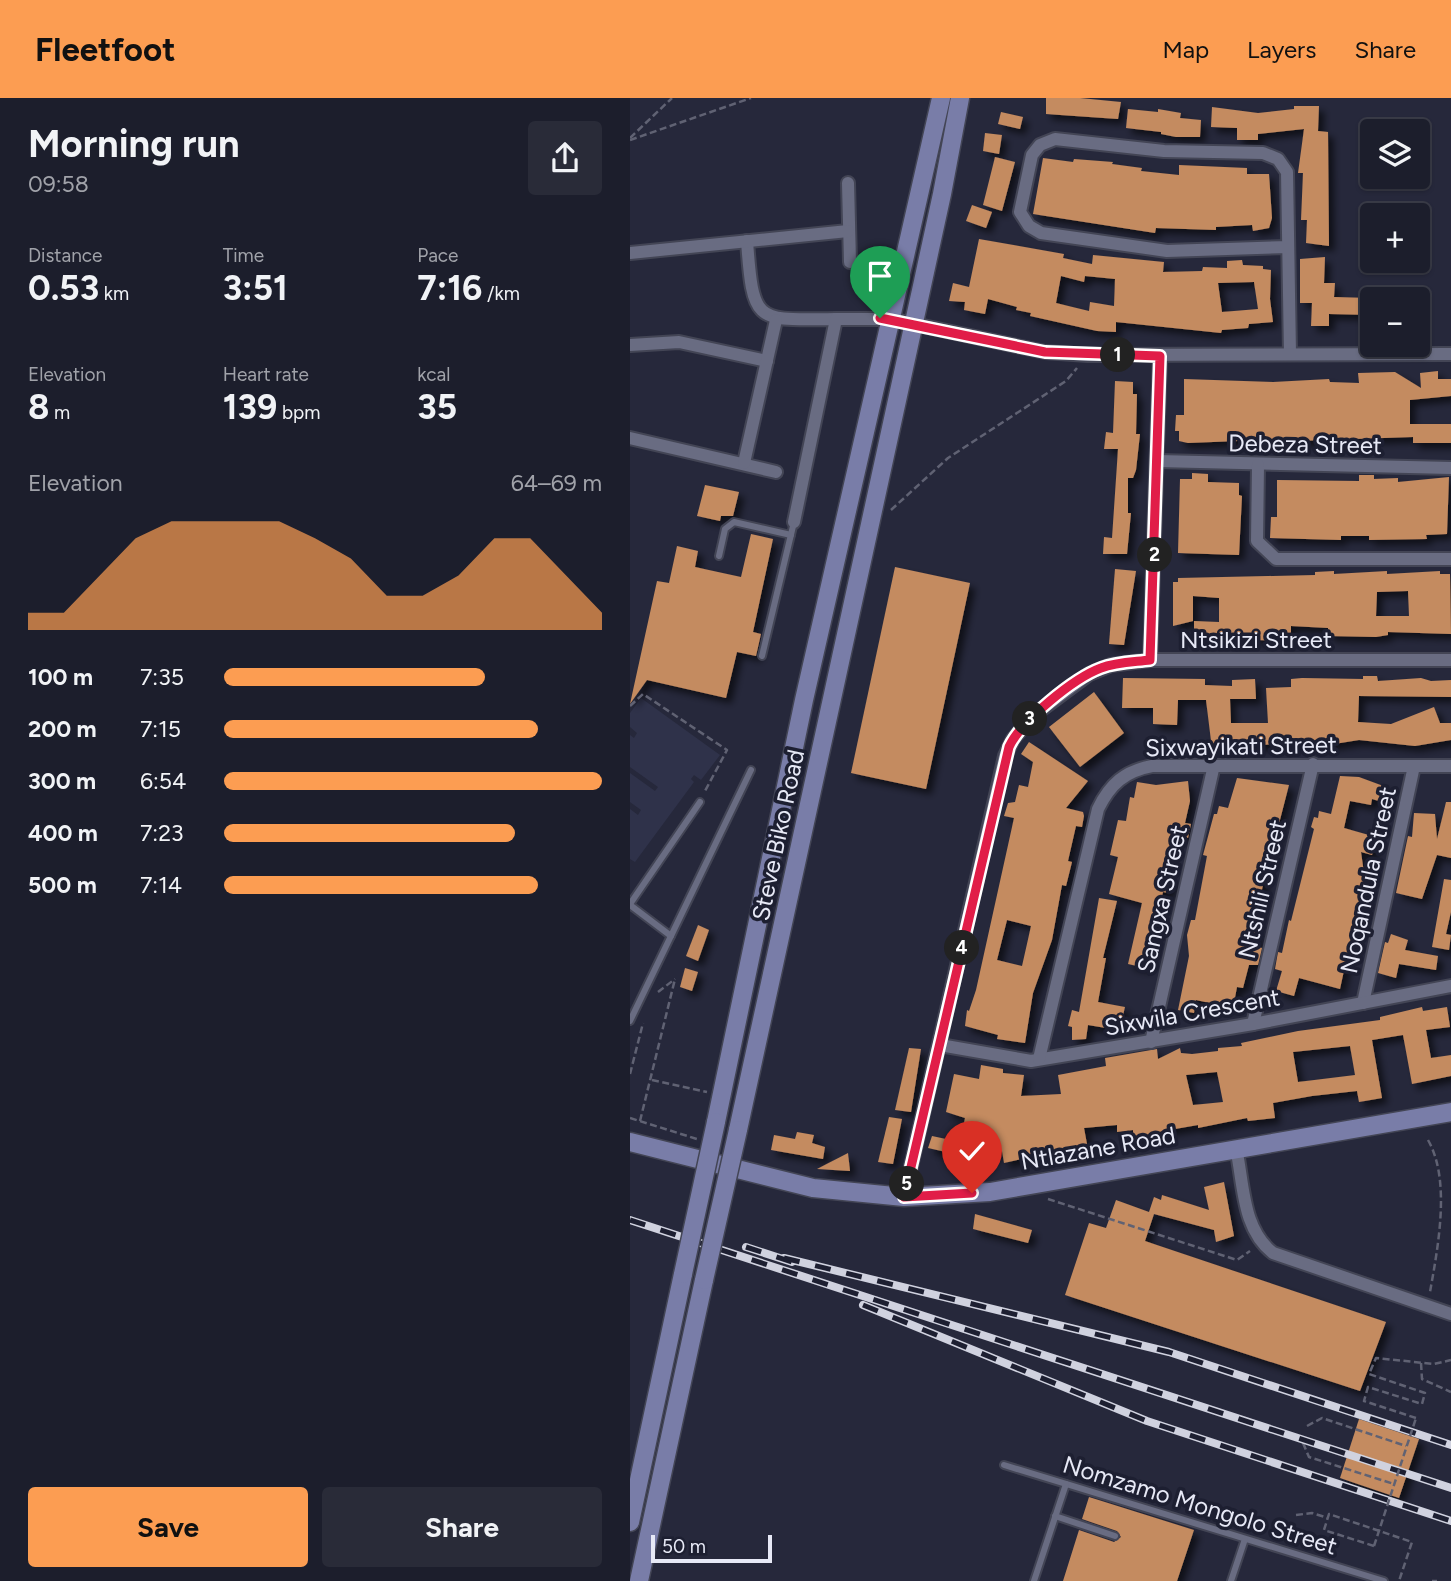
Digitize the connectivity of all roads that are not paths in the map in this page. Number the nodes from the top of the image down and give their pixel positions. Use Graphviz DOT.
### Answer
graph roads {
  1 [pos="941,98"];
  2 [pos="960,98"];
  3 [pos="848,183"];
  4 [pos="848,231"];
  5 [pos="747,241"];
  6 [pos="1288,247"];
  7 [pos="630,253"];
  8 [pos="850,262"];
  9 [pos="836,319"];
  10 [pos="890,319"];
  11 [pos="776,320"];
  12 [pos="912,324"];
  13 [pos="630,345"];
  14 [pos="1290,354"];
  15 [pos="1451,355"];
  16 [pos="1160,356"];
  17 [pos="767,361"];
  18 [pos="630,438"];
  19 [pos="1158,461"];
  20 [pos="744,463"];
  21 [pos="1258,465"];
  22 [pos="1451,468"];
  23 [pos="776,472"];
  24 [pos="794,522"];
  25 [pos="792,535"];
  26 [pos="719,556"];
  27 [pos="1451,559"];
  28 [pos="762,656"];
  29 [pos="1150,660"];
  30 [pos="1451,660"];
  31 [pos="1313,764"];
  32 [pos="1214,765"];
  33 [pos="1414,766"];
  34 [pos="1451,766"];
  35 [pos="751,770"];
  36 [pos="700,802"];
  37 [pos="630,905"];
  38 [pos="671,936"];
  39 [pos="1451,986"];
  40 [pos="1363,1003"];
  41 [pos="630,1021"];
  42 [pos="1252,1024"];
  43 [pos="1151,1042"];
  44 [pos="940,1045"];
  45 [pos="1039,1059"];
  46 [pos="1451,1112"];
  47 [pos="630,1142"];
  48 [pos="1236,1148"];
  49 [pos="904,1197"];
  50 [pos="1451,1314"];
  51 [pos="1004,1465"];
  52 [pos="1066,1484"];
  53 [pos="1055,1516"];
  54 [pos="630,1522"];
  55 [pos="1115,1536"];
  56 [pos="1245,1539"];
  57 [pos="639,1581"];
  58 [pos="1034,1581"];
  59 [pos="1231,1581"];
  60 [pos="1384,1581"];
  1 -- 10 [label="street, Steve Biko Road"];
  2 -- 12 [label="street, Steve Biko Road"];
  3 -- 4 [label="street"];
  4 -- 5 [label="street"];
  4 -- 8 [label="street"];
  5 -- 7 [label="street"];
  5 -- 11 [label="street"];
  6 -- 6 [label="street"];
  6 -- 14 [label="street"];
  9 -- 10 [label="street"];
  9 -- 11 [label="street"];
  9 -- 24 [label="street"];
  10 -- 12 [label="street"];
  10 -- 54 [label="street, Steve Biko Road, bridge"];
  11 -- 17 [label="street"];
  12 -- 16 [label="street"];
  12 -- 57 [label="street, Steve Biko Road, bridge"];
  13 -- 17 [label="street"];
  14 -- 15 [label="street"];
  14 -- 16 [label="street"];
  16 -- 19 [label="street"];
  17 -- 20 [label="street"];
  18 -- 20 [label="street"];
  19 -- 21 [label="street, Debeza Street"];
  19 -- 29 [label="street"];
  20 -- 23 [label="street"];
  21 -- 22 [label="street, Debeza Street"];
  21 -- 27 [label="street"];
  24 -- 25 [label="lane"];
  25 -- 26 [label="lane"];
  25 -- 28 [label="lane"];
  29 -- 30 [label="street, Ntsikizi Street"];
  29 -- 44 [label="street, Ntsikizi Street"];
  31 -- 32 [label="street, Sixwayikati Street"];
  31 -- 33 [label="street, Sixwayikati Street"];
  31 -- 42 [label="street, Ntshili Street"];
  32 -- 43 [label="street, Sangxa Street"];
  32 -- 45 [label="street, Sixwayikati Street"];
  33 -- 34 [label="street, Sixwayikati Street"];
  33 -- 40 [label="street, Noqandula Street"];
  35 -- 38 [label="lane, Steve Biko Road"];
  36 -- 37 [label="lane"];
  37 -- 38 [label="lane"];
  38 -- 41 [label="lane, Steve Biko Road"];
  39 -- 40 [label="street, Sixwila Crescent"];
  40 -- 42 [label="street, Sixwila Crescent"];
  42 -- 43 [label="street, Sixwila Crescent"];
  43 -- 45 [label="street, Sixwila Crescent"];
  44 -- 45 [label="street, Sixwila Crescent"];
  44 -- 49 [label="street, Ntsikizi Street"];
  46 -- 48 [label="street, Ntlazane Road"];
  47 -- 49 [label="street, Ntlazane Road"];
  48 -- 49 [label="street, Ntlazane Road"];
  48 -- 50 [label="street"];
  51 -- 52 [label="lane, Nomzamo Mongolo Street"];
  52 -- 53 [label="lane"];
  52 -- 56 [label="lane, Nomzamo Mongolo Street"];
  53 -- 55 [label="lane"];
  53 -- 58 [label="lane"];
  56 -- 59 [label="lane"];
  56 -- 60 [label="lane, Nomzamo Mongolo Street"];
}
